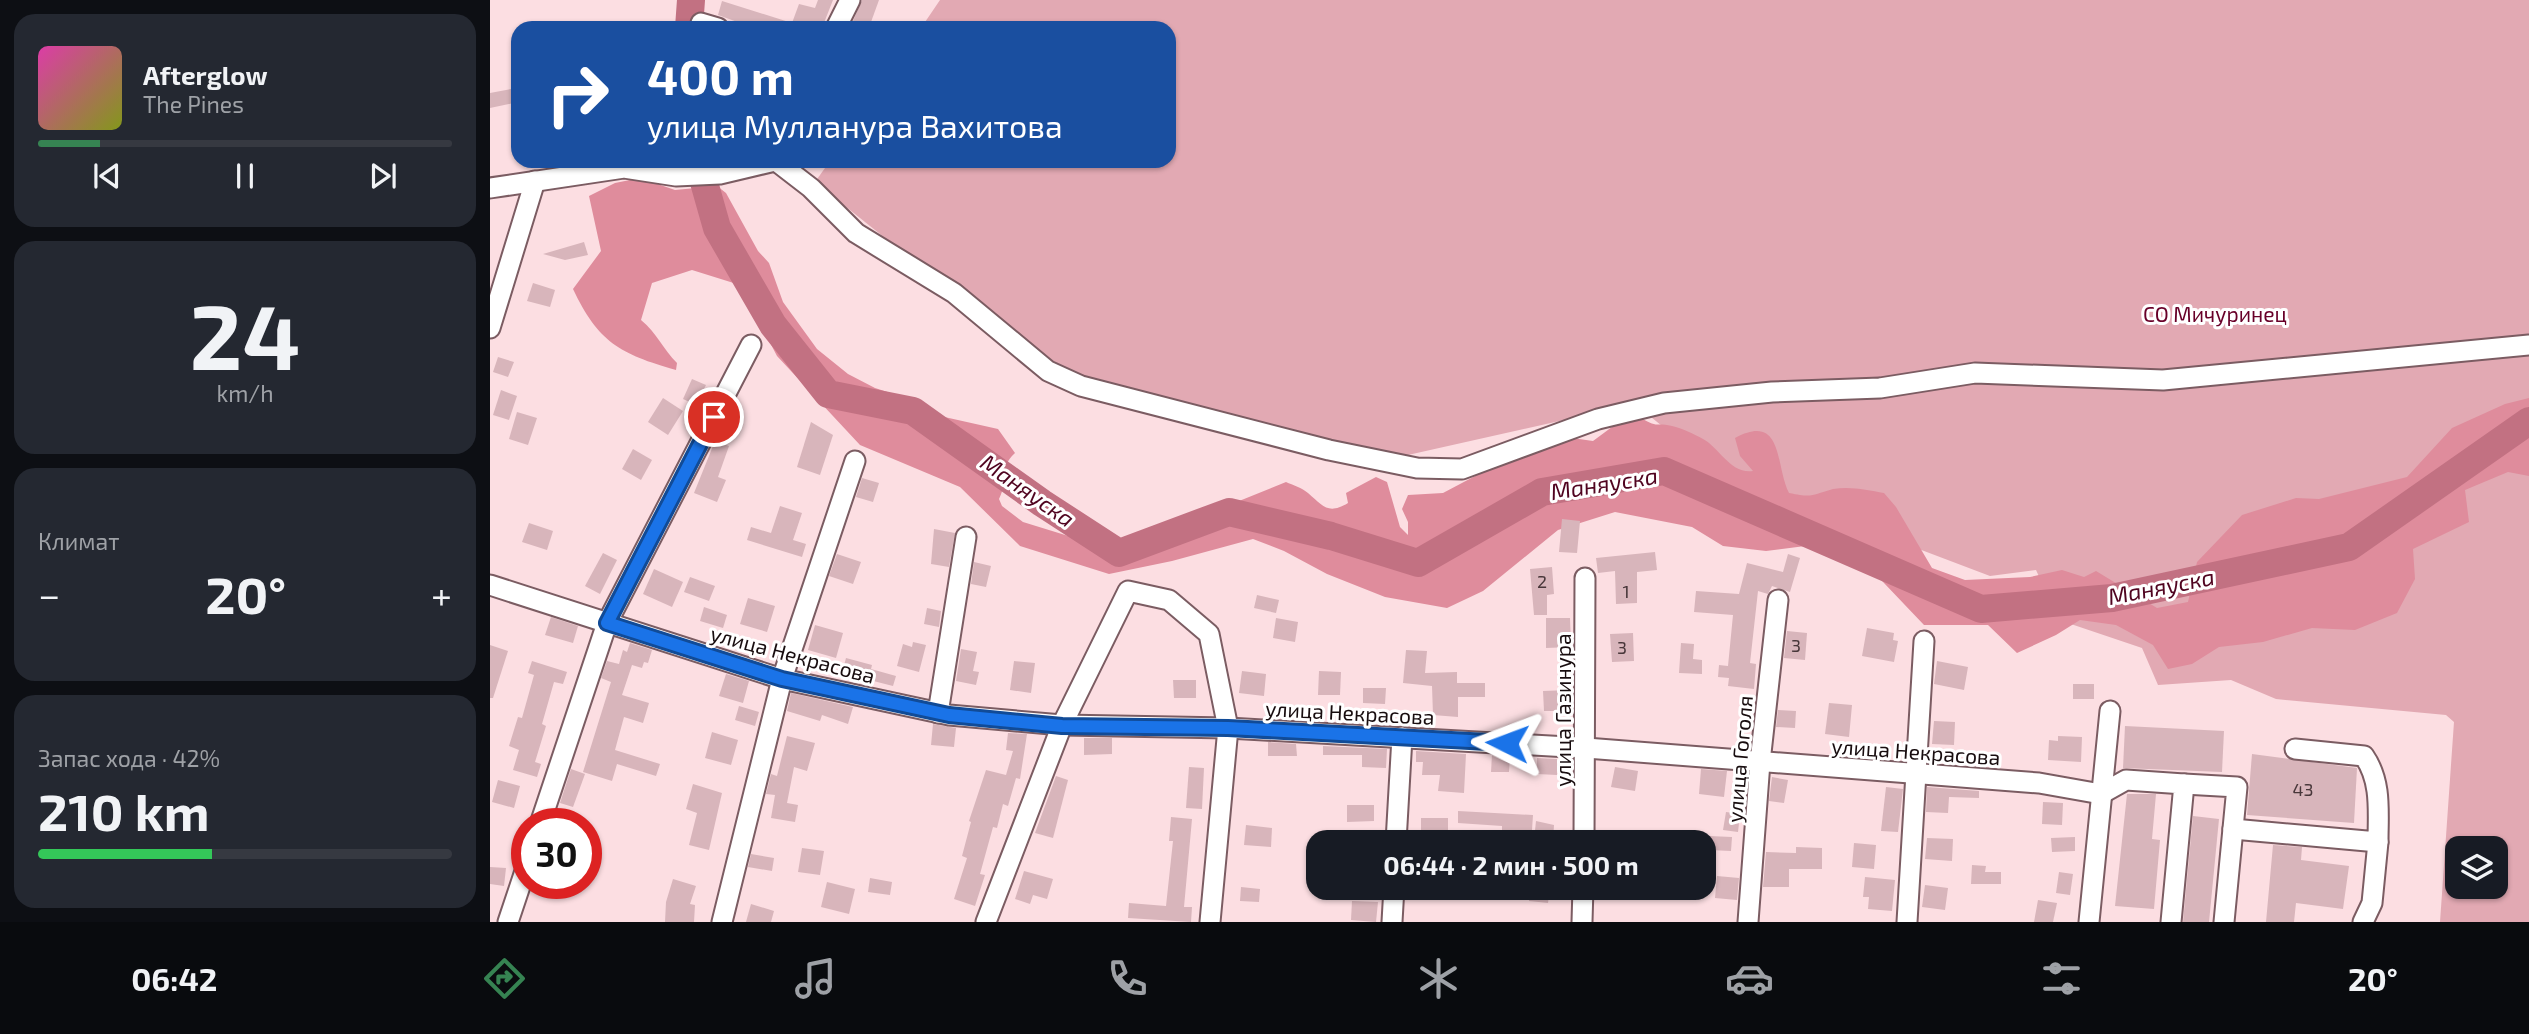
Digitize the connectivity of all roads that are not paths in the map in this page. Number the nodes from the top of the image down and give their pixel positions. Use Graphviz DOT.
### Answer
graph roads {
  1 [pos="850,0"];
  2 [pos="839,21"];
  3 [pos="624,168"];
  4 [pos="624,168"];
  5 [pos="746,168"];
  6 [pos="785,168"];
  7 [pos="535,181"];
  8 [pos="490,188"];
  9 [pos="490,328"];
  10 [pos="751,345"];
  11 [pos="2529,345"];
  12 [pos="855,461"];
  13 [pos="966,537"];
  14 [pos="1585,578"];
  15 [pos="490,585"];
  16 [pos="1778,600"];
  17 [pos="607,623"];
  18 [pos="1924,641"];
  19 [pos="782,679"];
  20 [pos="2110,711"];
  21 [pos="938,713"];
  22 [pos="1062,726"];
  23 [pos="1228,728"];
  24 [pos="1402,737"];
  25 [pos="1586,748"];
  26 [pos="2295,749"];
  27 [pos="1759,762"];
  28 [pos="1916,774"];
  29 [pos="2184,784"];
  30 [pos="2101,794"];
  31 [pos="545,808"];
  32 [pos="2233,829"];
  33 [pos="1397,830"];
  34 [pos="1584,830"];
  35 [pos="2378,842"];
  36 [pos="516,899"];
  37 [pos="1393,900"];
  38 [pos="1583,900"];
  39 [pos="508,922"];
  40 [pos="722,922"];
  41 [pos="986,922"];
  42 [pos="1210,922"];
  43 [pos="1392,922"];
  44 [pos="1582,922"];
  45 [pos="1748,922"];
  46 [pos="1907,922"];
  47 [pos="2089,922"];
  48 [pos="2171,922"];
  49 [pos="2224,922"];
  50 [pos="2363,922"];
  1 -- 2 [label="street"];
  3 -- 5 [label="street"];
  4 -- 7 [label="street"];
  6 -- 11 [label="street"];
  7 -- 8 [label="street"];
  7 -- 9 [label="street"];
  10 -- 17 [label="street"];
  12 -- 19 [label="street"];
  13 -- 21 [label="street"];
  14 -- 25 [label="street, улица Газинура"];
  15 -- 17 [label="street, улица Некрасова"];
  16 -- 27 [label="street, улица Гоголя"];
  17 -- 19 [label="street, улица Некрасова"];
  17 -- 31 [label="street"];
  18 -- 28 [label="street"];
  19 -- 21 [label="street, улица Некрасова"];
  19 -- 40 [label="street"];
  20 -- 30 [label="street"];
  21 -- 22 [label="street, улица Некрасова"];
  22 -- 23 [label="street, улица Некрасова"];
  22 -- 23 [label="street"];
  22 -- 41 [label="street"];
  23 -- 24 [label="street, улица Некрасова"];
  23 -- 42 [label="street"];
  24 -- 25 [label="street, улица Некрасова"];
  24 -- 33 [label="street"];
  25 -- 27 [label="street, улица Некрасова"];
  25 -- 34 [label="street, улица Газинура"];
  26 -- 35 [label="street"];
  27 -- 28 [label="street, улица Некрасова"];
  27 -- 45 [label="street, улица Гоголя"];
  28 -- 30 [label="street, улица Некрасова"];
  28 -- 46 [label="street"];
  29 -- 30 [label="street"];
  29 -- 32 [label="street"];
  29 -- 48 [label="street"];
  30 -- 47 [label="street"];
  32 -- 35 [label="street"];
  32 -- 49 [label="street"];
  35 -- 50 [label="street"];
  36 -- 39 [label="street"];
  37 -- 43 [label="street"];
  38 -- 44 [label="street"];
}
